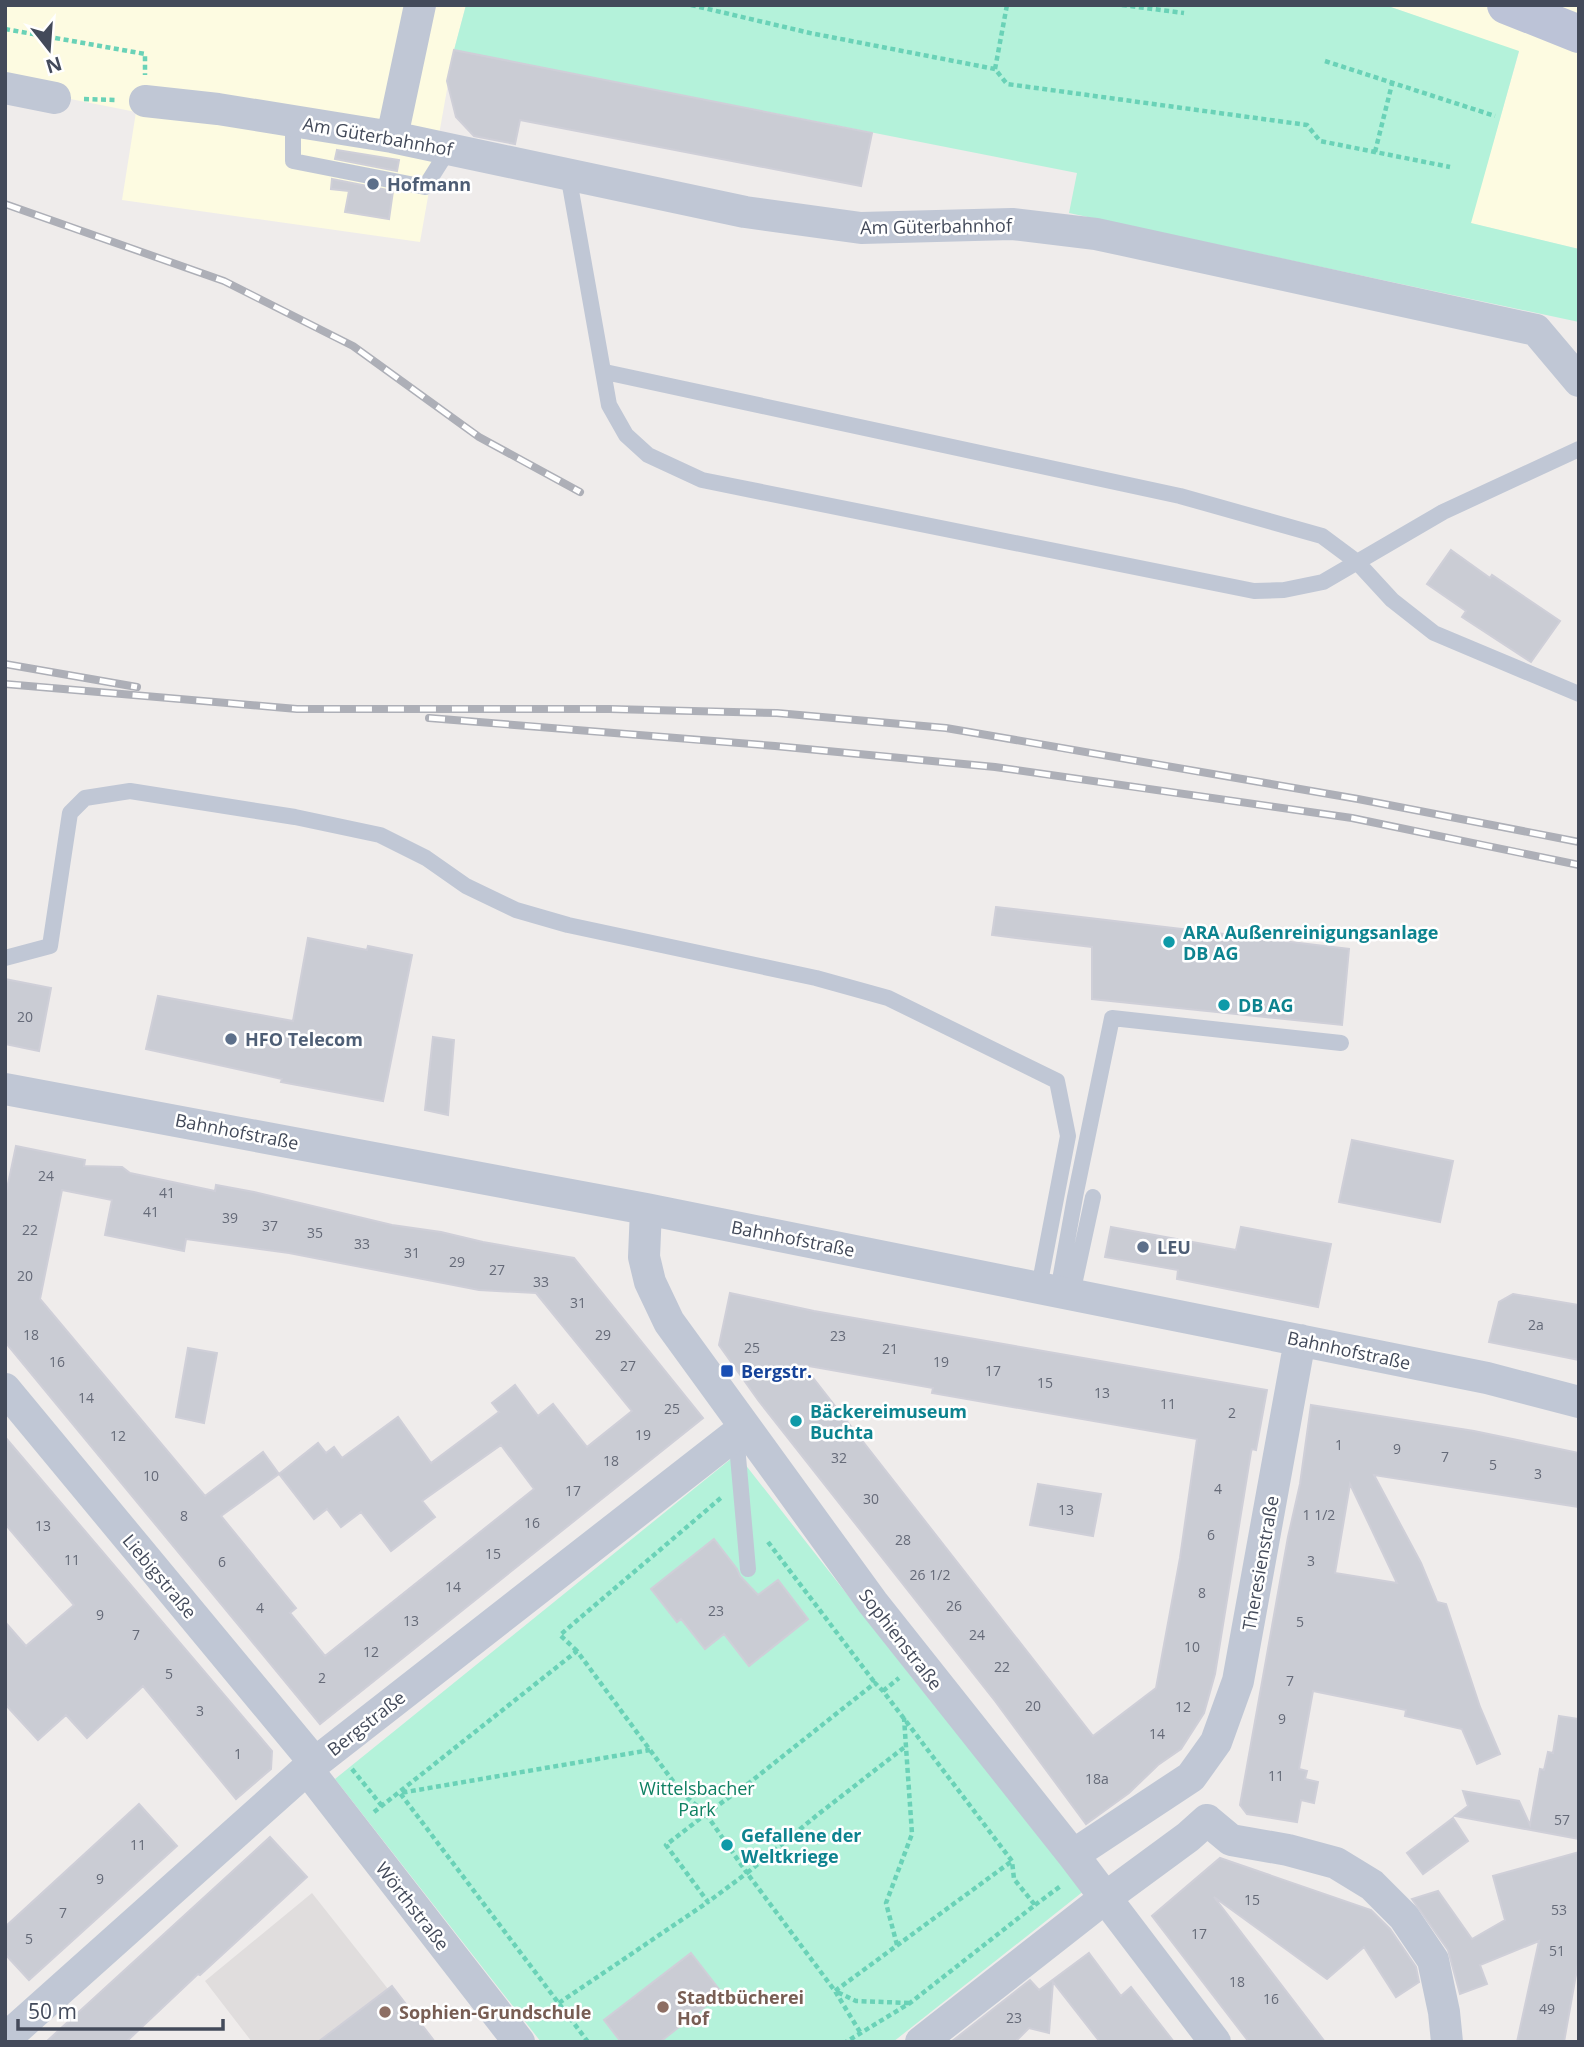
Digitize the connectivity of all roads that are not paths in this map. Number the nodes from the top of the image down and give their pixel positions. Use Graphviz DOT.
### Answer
graph roads {
  1 [pos="419,5"];
  2 [pos="1506,5"];
  3 [pos="1579,34"];
  4 [pos="5,88"];
  5 [pos="55,98"];
  6 [pos="145,101"];
  7 [pos="293,121"];
  8 [pos="392,137"];
  9 [pos="449,149"];
  10 [pos="568,174"];
  11 [pos="605,372"];
  12 [pos="1579,381"];
  13 [pos="1579,449"];
  14 [pos="1357,562"];
  15 [pos="1579,694"];
  16 [pos="5,958"];
  17 [pos="1341,1043"];
  18 [pos="5,1089"];
  19 [pos="1093,1197"];
  20 [pos="646,1209"];
  21 [pos="1056,1291"];
  22 [pos="1300,1340"];
  23 [pos="5,1389"];
  24 [pos="1579,1402"];
  25 [pos="740,1431"];
  26 [pos="748,1569"];
  27 [pos="319,1760"];
  28 [pos="1191,1777"];
  29 [pos="1207,1820"];
  30 [pos="1073,1856"];
  31 [pos="1105,1898"];
  32 [pos="5,2039"];
  33 [pos="519,2042"];
  34 [pos="920,2042"];
  35 [pos="1215,2042"];
  36 [pos="1447,2042"];
  1 -- 8 [label="street"];
  2 -- 3 [label="main road"];
  4 -- 5 [label="street"];
  6 -- 7 [label="street, Am Güterbahnhof"];
  7 -- 8 [label="street, Am Güterbahnhof"];
  7 -- 9 [label="lane"];
  8 -- 9 [label="street, Am Güterbahnhof"];
  9 -- 10 [label="street, Am Güterbahnhof"];
  10 -- 11 [label="lane"];
  10 -- 12 [label="street, Am Güterbahnhof"];
  11 -- 14 [label="lane"];
  11 -- 14 [label="lane"];
  13 -- 14 [label="lane"];
  14 -- 15 [label="lane"];
  16 -- 21 [label="lane"];
  17 -- 21 [label="lane"];
  18 -- 20 [label="street, Bahnhofstraße"];
  19 -- 21 [label="lane"];
  20 -- 21 [label="street, Bahnhofstraße"];
  20 -- 25 [label="street, Sophienstraße"];
  21 -- 22 [label="street, Bahnhofstraße"];
  22 -- 24 [label="street, Bahnhofstraße"];
  22 -- 28 [label="street, Theresienstraße"];
  23 -- 27 [label="street, Liebigstraße"];
  25 -- 26 [label="lane"];
  25 -- 27 [label="street, Bergstraße"];
  25 -- 30 [label="street, Sophienstraße"];
  27 -- 32 [label="street, Bergstraße"];
  27 -- 33 [label="street, Wörthstraße"];
  28 -- 29 [label="street"];
  28 -- 30 [label="street, Theresienstraße"];
  29 -- 31 [label="street"];
  29 -- 36 [label="street"];
  30 -- 31 [label="street, Sophienstraße"];
  31 -- 34 [label="street"];
  31 -- 35 [label="street, Sophienstraße"];
}
